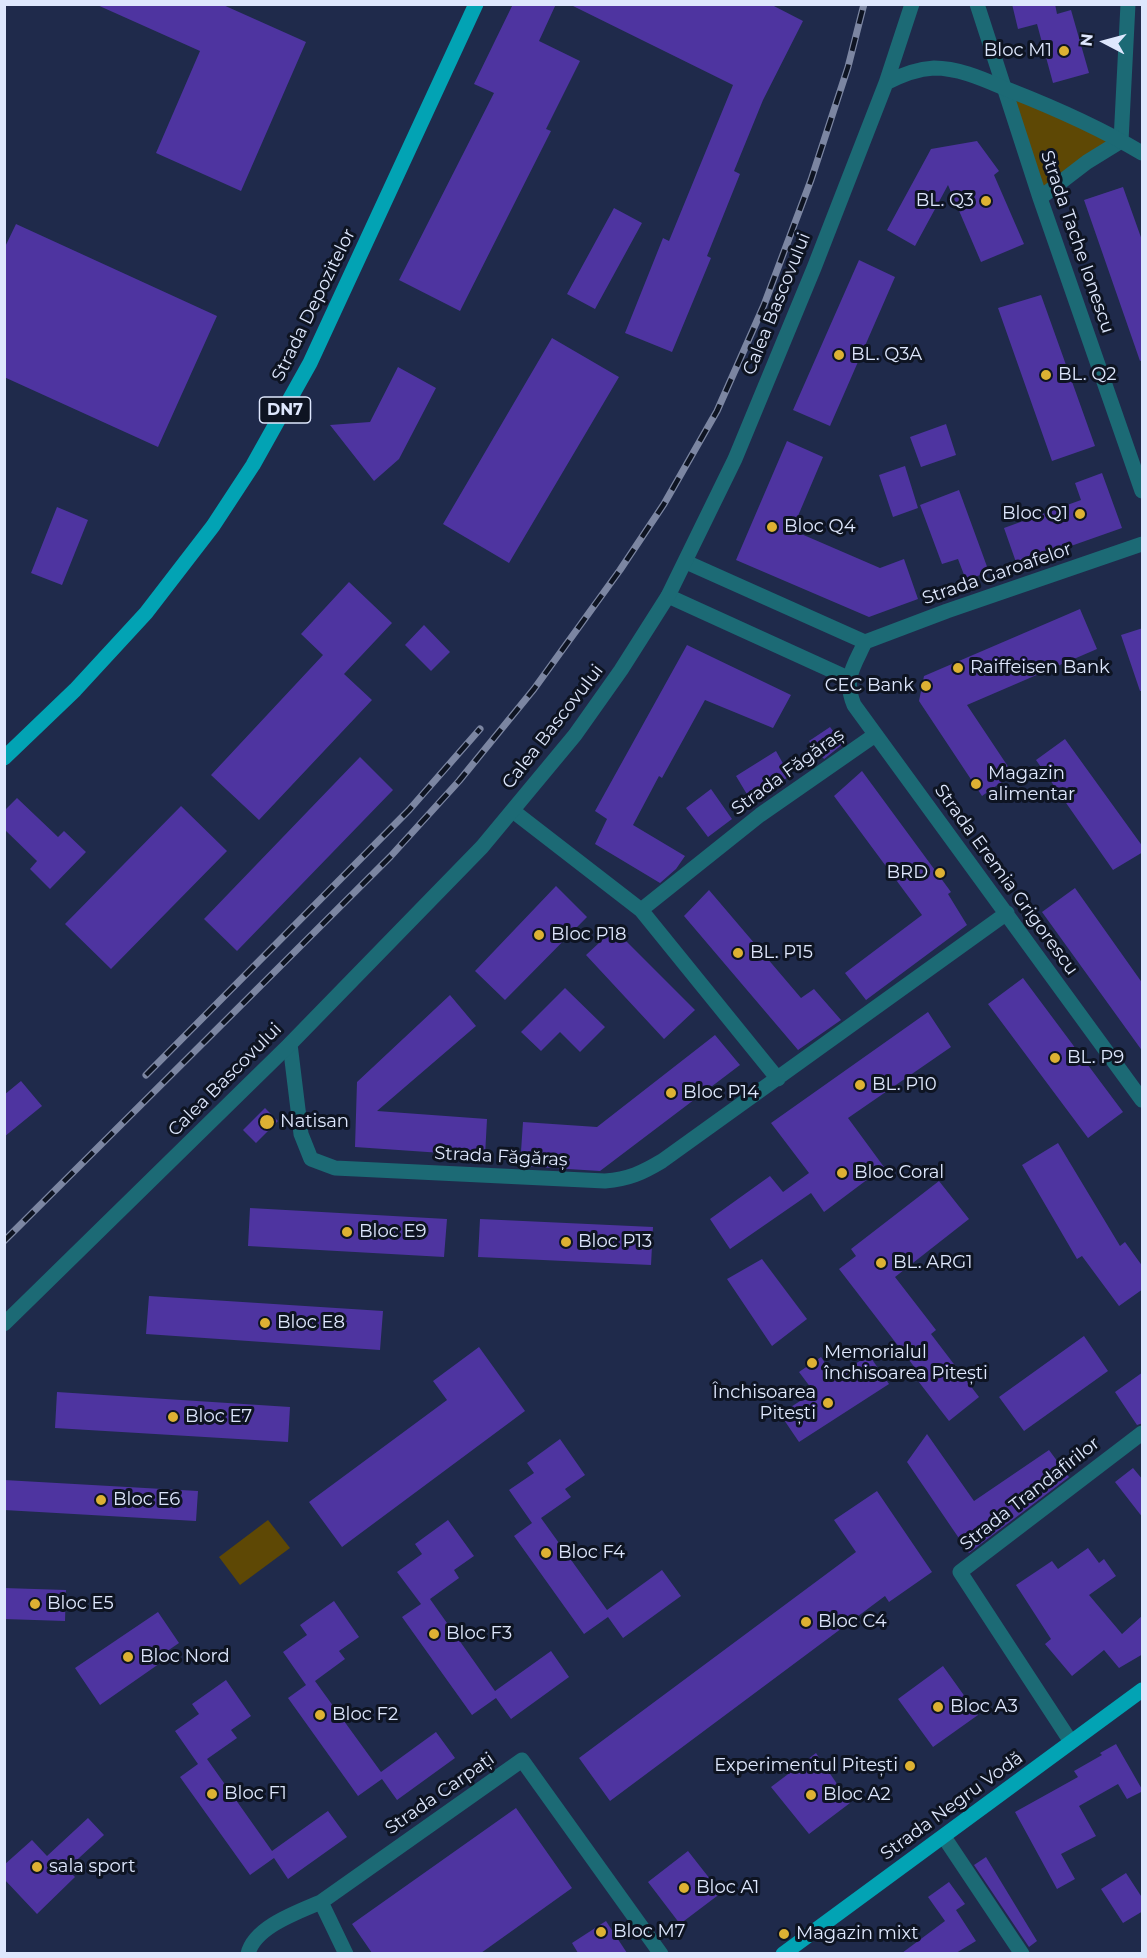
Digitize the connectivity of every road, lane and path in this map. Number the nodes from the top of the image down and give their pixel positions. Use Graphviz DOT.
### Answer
graph roads {
  1 [pos="476,4"];
  2 [pos="912,4"];
  3 [pos="977,4"];
  4 [pos="1128,4"];
  5 [pos="886,83"];
  6 [pos="1005,88"];
  7 [pos="1121,141"];
  8 [pos="1143,153"];
  9 [pos="1040,198"];
  10 [pos="1143,491"];
  11 [pos="1143,544"];
  12 [pos="686,562"];
  13 [pos="668,596"];
  14 [pos="865,642"];
  15 [pos="848,678"];
  16 [pos="875,735"];
  17 [pos="4,758"];
  18 [pos="513,811"];
  19 [pos="641,910"];
  20 [pos="1007,913"];
  21 [pos="290,1044"];
  22 [pos="778,1079"];
  23 [pos="1143,1100"];
  24 [pos="4,1324"];
  25 [pos="1143,1433"];
  26 [pos="1143,1690"];
  27 [pos="1071,1742"];
  28 [pos="944,1837"];
  29 [pos="321,1902"];
  30 [pos="248,1953"];
  31 [pos="346,1953"];
  32 [pos="661,1953"];
  33 [pos="783,1953"];
  34 [pos="1022,1953"];
  1 -- 17 [label="main road, Strada Depozitelor / DN7"];
  2 -- 5 [label="street, Calea Bascovului"];
  3 -- 6 [label="street, Strada Tache Ionescu"];
  4 -- 7 [label="street"];
  5 -- 6 [label="street"];
  5 -- 12 [label="street, Calea Bascovului"];
  6 -- 7 [label="street"];
  6 -- 9 [label="street, Strada Tache Ionescu"];
  7 -- 8 [label="street"];
  7 -- 9 [label="street"];
  9 -- 10 [label="street, Strada Tache Ionescu"];
  11 -- 14 [label="street, Strada Garoafelor"];
  12 -- 13 [label="street, Calea Bascovului"];
  12 -- 14 [label="street"];
  13 -- 15 [label="street"];
  13 -- 18 [label="street, Calea Bascovului"];
  14 -- 15 [label="street"];
  15 -- 16 [label="street, Strada Eremia Grigorescu"];
  16 -- 19 [label="street, Strada Făgăraș"];
  16 -- 20 [label="street, Strada Eremia Grigorescu"];
  18 -- 19 [label="street"];
  18 -- 21 [label="street, Calea Bascovului"];
  19 -- 22 [label="street"];
  20 -- 22 [label="street, Strada Făgăraș"];
  20 -- 23 [label="street, Strada Eremia Grigorescu"];
  21 -- 22 [label="street, Strada Făgăraș"];
  21 -- 24 [label="street, Calea Bascovului"];
  25 -- 27 [label="street, Strada Trandafirilor"];
  26 -- 27 [label="main road, Strada Negru Vodă"];
  27 -- 28 [label="main road, Strada Negru Vodă"];
  28 -- 33 [label="main road, Strada Negru Vodă"];
  28 -- 34 [label="street"];
  29 -- 30 [label="street"];
  29 -- 31 [label="street"];
  29 -- 32 [label="street, Strada Carpați"];
}
